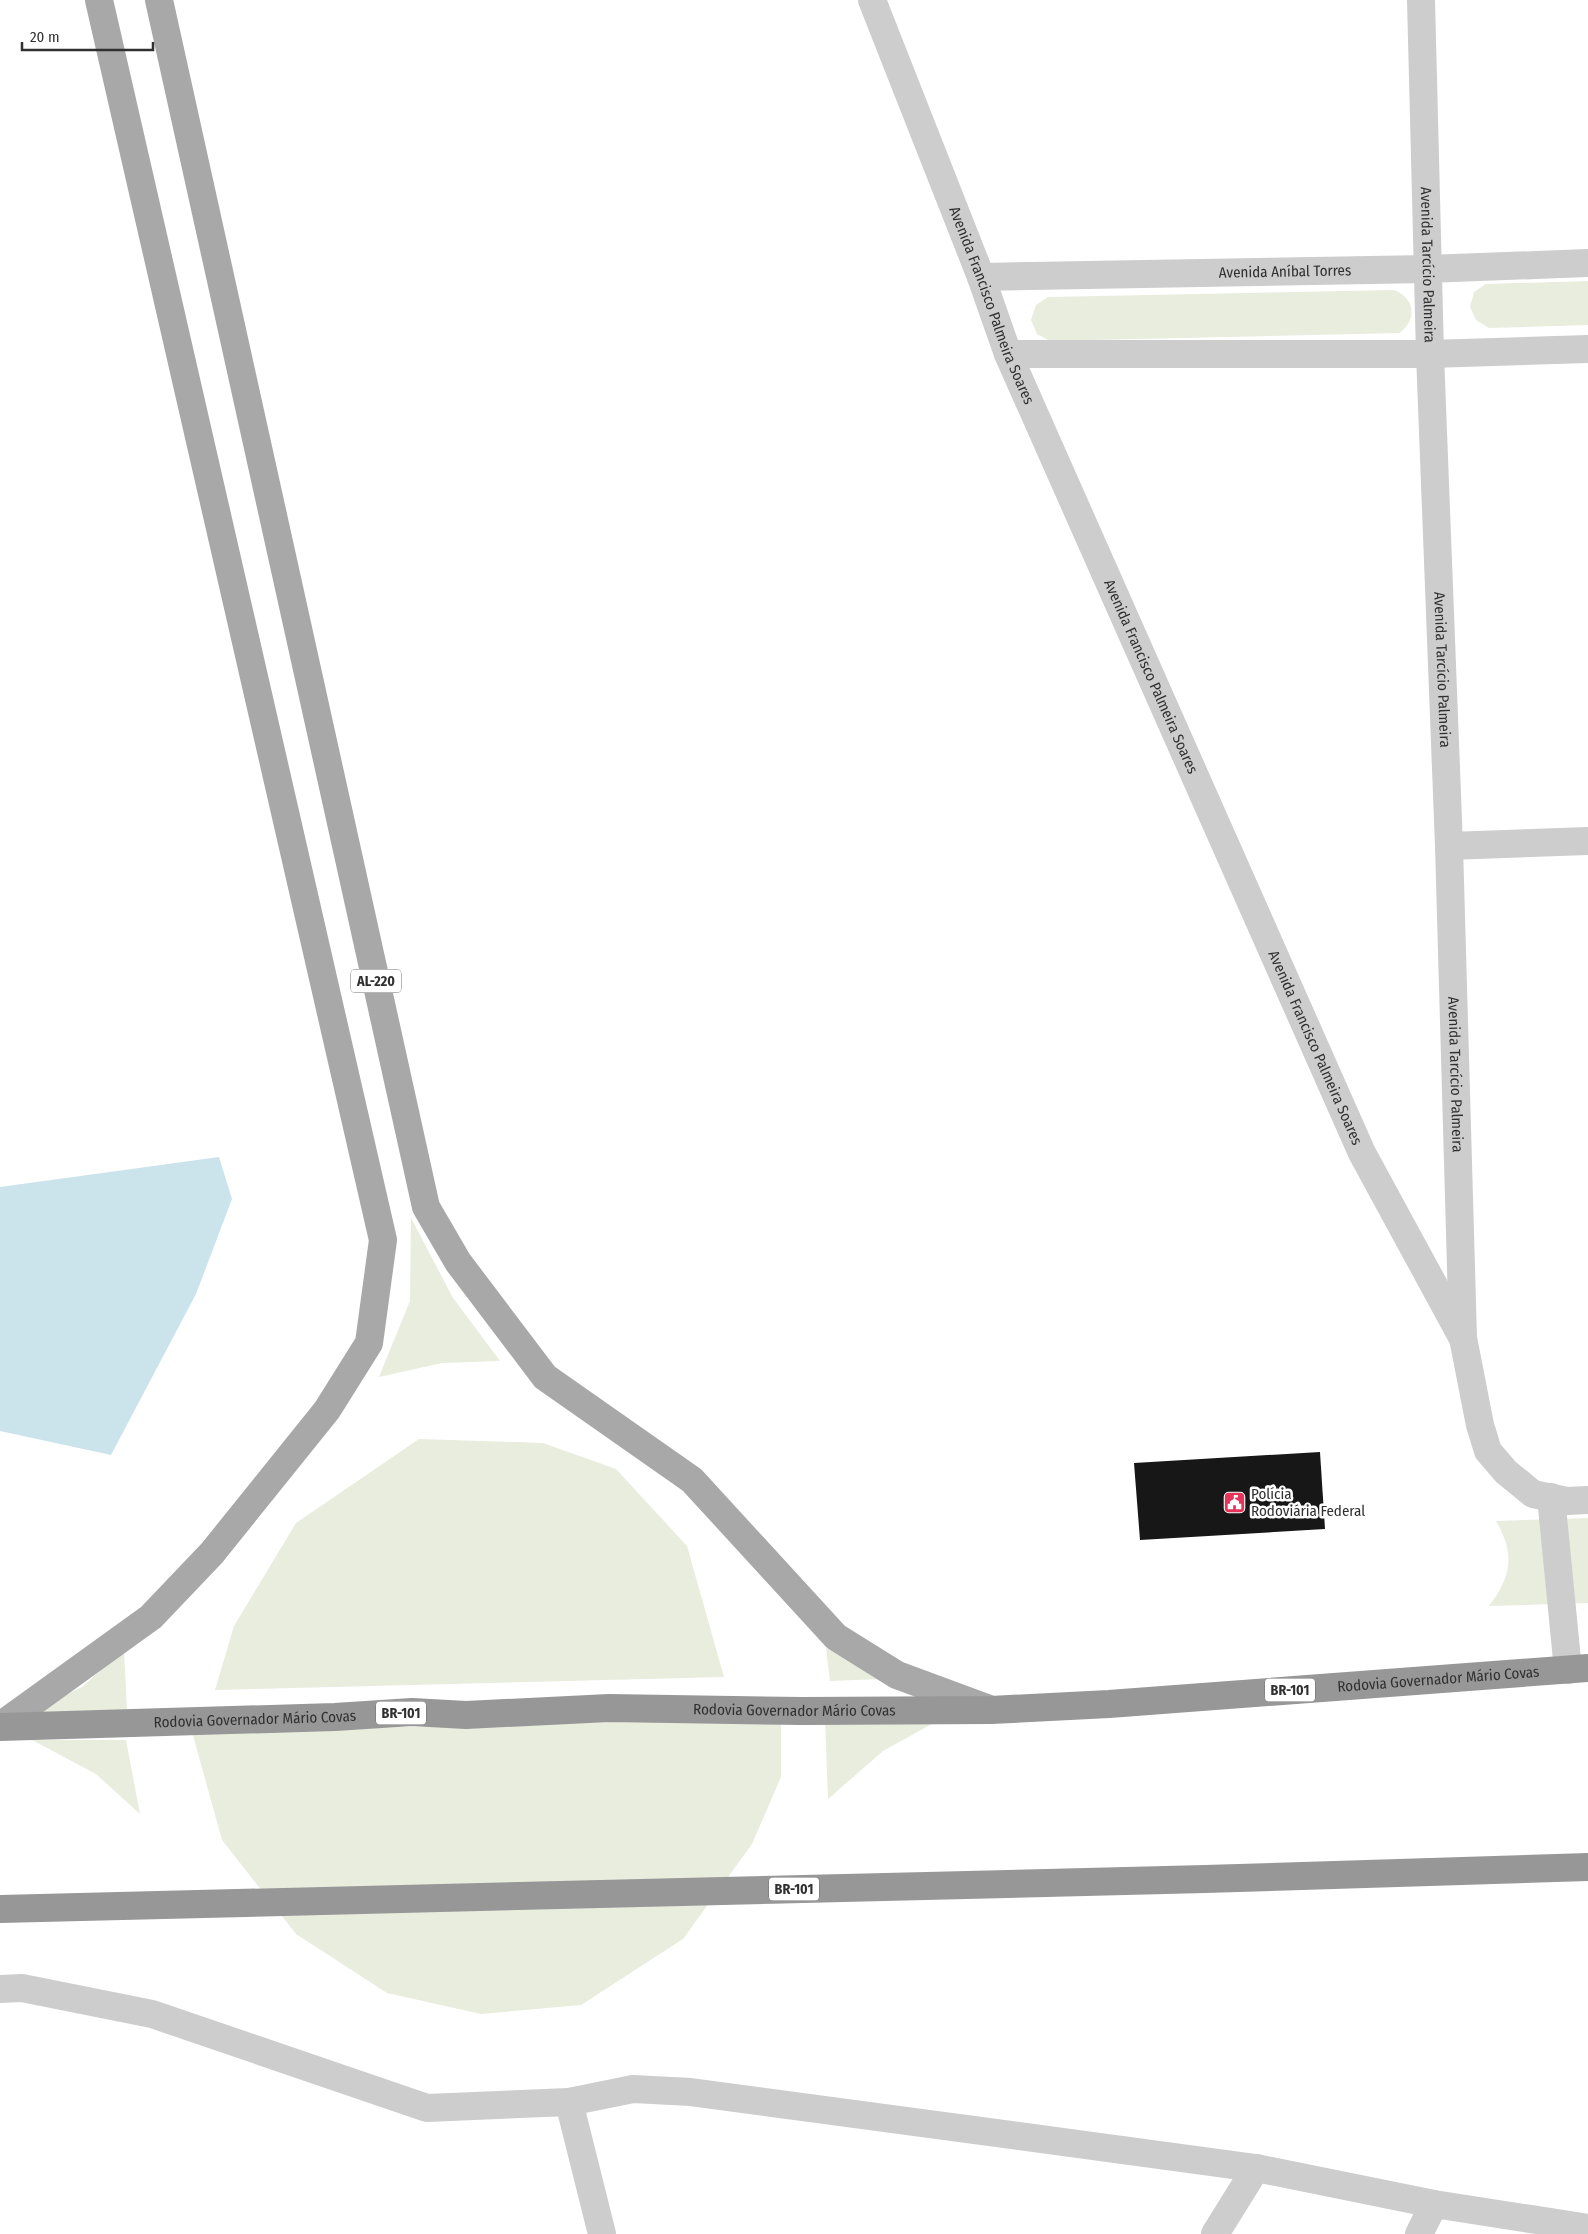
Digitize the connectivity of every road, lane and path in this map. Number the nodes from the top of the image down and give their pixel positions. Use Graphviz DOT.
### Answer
graph roads {
  1 [pos="99,0"];
  2 [pos="158,0"];
  3 [pos="872,0"];
  4 [pos="1421,0"];
  5 [pos="1588,264"];
  6 [pos="1427,269"];
  7 [pos="981,277"];
  8 [pos="1588,349"];
  9 [pos="1008,354"];
  10 [pos="1430,354"];
  11 [pos="1588,840"];
  12 [pos="1449,846"];
  13 [pos="1463,1338"];
  14 [pos="1551,1498"];
  15 [pos="1588,1500"];
  16 [pos="1578,1669"];
  17 [pos="991,1710"];
  18 [pos="0,1727"];
  19 [pos="1588,1867"];
  20 [pos="0,1909"];
  21 [pos="0,1989"];
  22 [pos="569,2102"];
  23 [pos="1256,2168"];
  24 [pos="1434,2204"];
  25 [pos="1588,2228"];
  26 [pos="602,2234"];
  27 [pos="1215,2234"];
  28 [pos="1419,2234"];
  1 -- 18 [label="main road"];
  2 -- 17 [label="main road, AL-220"];
  3 -- 7 [label="street, Avenida Francisco Palmeira Soares"];
  4 -- 6 [label="street, Avenida Tarcício Palmeira"];
  5 -- 6 [label="street, Avenida Aníbal Torres"];
  6 -- 7 [label="street, Avenida Aníbal Torres"];
  6 -- 10 [label="street, Avenida Tarcício Palmeira"];
  7 -- 9 [label="street, Avenida Francisco Palmeira Soares"];
  8 -- 10 [label="street"];
  9 -- 10 [label="street"];
  9 -- 13 [label="street, Avenida Francisco Palmeira Soares"];
  10 -- 12 [label="street, Avenida Tarcício Palmeira"];
  11 -- 12 [label="street"];
  12 -- 13 [label="street, Avenida Tarcício Palmeira"];
  13 -- 14 [label="street"];
  14 -- 15 [label="street"];
  14 -- 16 [label="street"];
  16 -- 17 [label="highway, Rodovia Governador Mário Covas / BR-101"];
  17 -- 18 [label="highway, Rodovia Governador Mário Covas / BR-101"];
  19 -- 20 [label="highway, BR-101"];
  21 -- 22 [label="street"];
  22 -- 23 [label="street"];
  22 -- 26 [label="street"];
  23 -- 24 [label="street"];
  23 -- 27 [label="street"];
  24 -- 25 [label="street"];
  24 -- 28 [label="street"];
}
